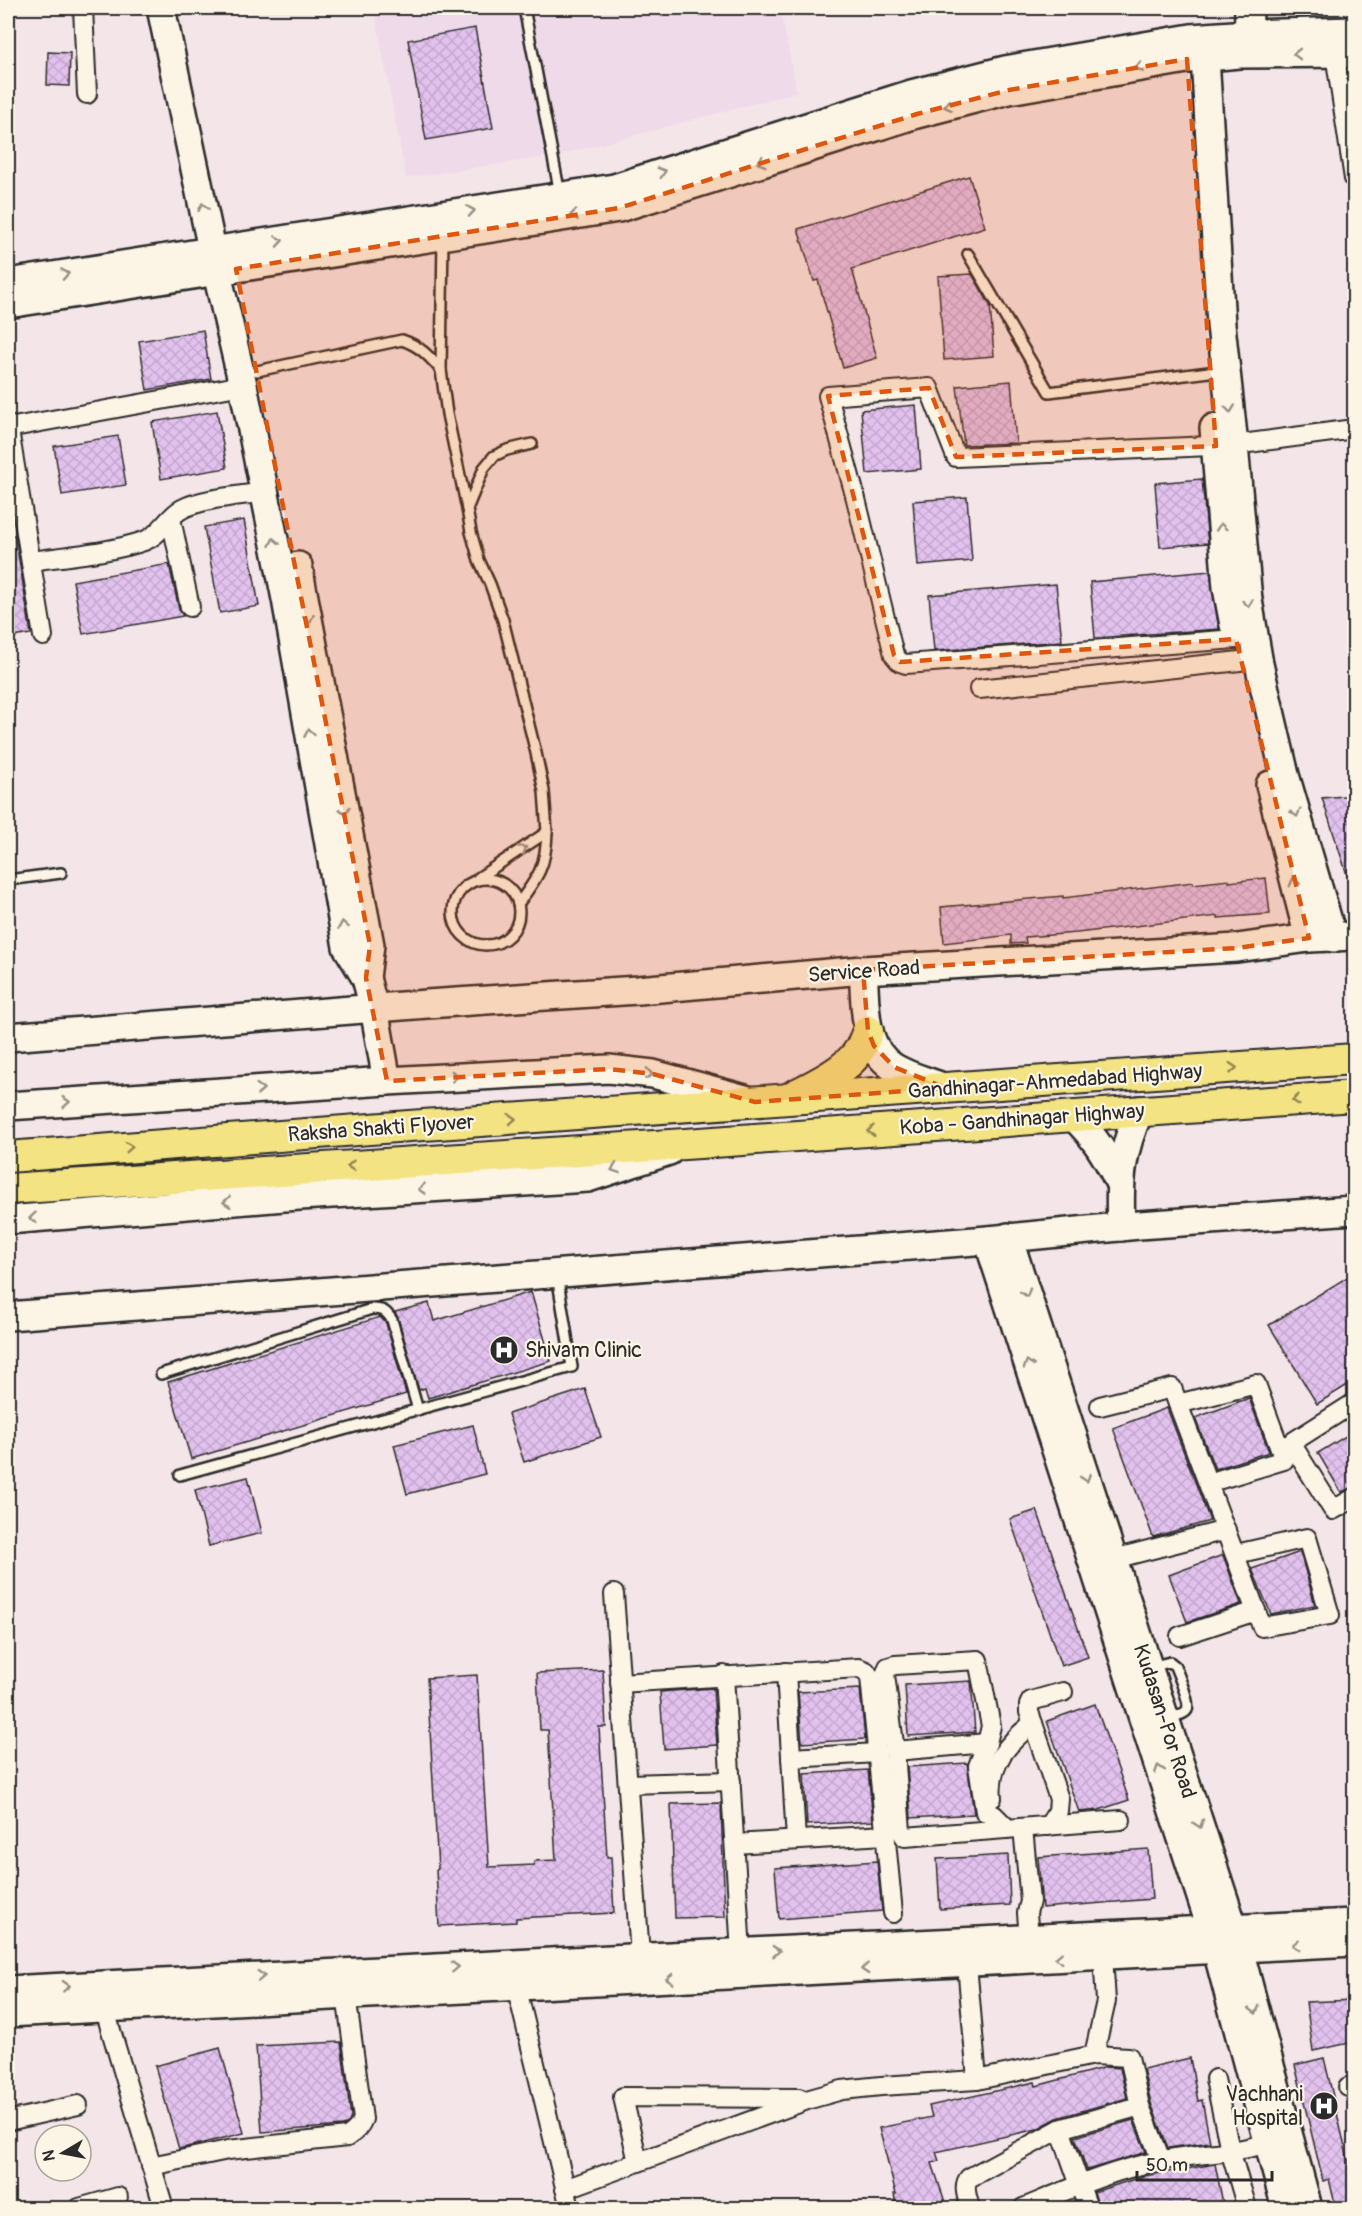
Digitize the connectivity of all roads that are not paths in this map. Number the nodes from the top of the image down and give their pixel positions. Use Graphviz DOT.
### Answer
graph roads {
  1 [pos="83,8"];
  2 [pos="161,8"];
  3 [pos="179,8"];
  4 [pos="524,8"];
  5 [pos="1354,31"];
  6 [pos="1248,32"];
  7 [pos="1345,54"];
  8 [pos="1196,58"];
  9 [pos="87,94"];
  10 [pos="1354,179"];
  11 [pos="560,196"];
  12 [pos="442,236"];
  13 [pos="968,254"];
  14 [pos="224,260"];
  15 [pos="8,283"];
  16 [pos="8,304"];
  17 [pos="441,370"];
  18 [pos="1209,372"];
  19 [pos="250,378"];
  20 [pos="8,427"];
  21 [pos="1354,429"];
  22 [pos="532,444"];
  23 [pos="1225,445"];
  24 [pos="263,492"];
  25 [pos="467,509"];
  26 [pos="171,519"];
  27 [pos="31,561"];
  28 [pos="190,607"];
  29 [pos="43,636"];
  30 [pos="1238,650"];
  31 [pos="979,689"];
  32 [pos="1276,776"];
  33 [pos="547,832"];
  34 [pos="61,873"];
  35 [pos="8,880"];
  36 [pos="474,881"];
  37 [pos="519,904"];
  38 [pos="1332,937"];
  39 [pos="863,969"];
  40 [pos="366,978"];
  41 [pos="374,1008"];
  42 [pos="868,1031"];
  43 [pos="8,1037"];
  44 [pos="1354,1059"];
  45 [pos="387,1081"];
  46 [pos="946,1088"];
  47 [pos="1354,1096"];
  48 [pos="785,1100"];
  49 [pos="755,1102"];
  50 [pos="8,1106"];
  51 [pos="1140,1110"];
  52 [pos="1073,1116"];
  53 [pos="690,1143"];
  54 [pos="8,1157"];
  55 [pos="1119,1182"];
  56 [pos="8,1189"];
  57 [pos="1354,1210"];
  58 [pos="8,1220"];
  59 [pos="1121,1227"];
  60 [pos="998,1239"];
  61 [pos="556,1273"];
  62 [pos="8,1317"];
  63 [pos="161,1374"];
  64 [pos="1354,1403"];
  65 [pos="1178,1404"];
  66 [pos="1100,1406"];
  67 [pos="418,1410"];
  68 [pos="180,1475"];
  69 [pos="1208,1483"];
  70 [pos="1354,1498"];
  71 [pos="1226,1530"];
  72 [pos="1236,1554"];
  73 [pos="1102,1562"];
  74 [pos="614,1594"];
  75 [pos="1256,1611"];
  76 [pos="1180,1636"];
  77 [pos="786,1672"];
  78 [pos="724,1675"];
  79 [pos="620,1683"];
  80 [pos="1063,1692"];
  81 [pos="1155,1722"];
  82 [pos="1033,1723"];
  83 [pos="987,1743"];
  84 [pos="886,1752"];
  85 [pos="791,1758"];
  86 [pos="731,1781"];
  87 [pos="628,1784"];
  88 [pos="994,1815"];
  89 [pos="1121,1820"];
  90 [pos="1048,1826"];
  91 [pos="1014,1828"];
  92 [pos="885,1835"];
  93 [pos="796,1840"];
  94 [pos="735,1844"];
  95 [pos="893,1913"];
  96 [pos="1354,1923"];
  97 [pos="1028,1926"];
  98 [pos="1225,1938"];
  99 [pos="1354,1942"];
  100 [pos="741,1953"];
  101 [pos="1103,1956"];
  102 [pos="967,1964"];
  103 [pos="641,1969"];
  104 [pos="514,1976"];
  105 [pos="8,1990"];
  106 [pos="346,1995"];
  107 [pos="101,1996"];
  108 [pos="8,2013"];
  109 [pos="1094,2055"];
  110 [pos="1215,2079"];
  111 [pos="977,2080"];
  112 [pos="810,2098"];
  113 [pos="78,2105"];
  114 [pos="1140,2106"];
  115 [pos="10,2119"];
  116 [pos="1060,2129"];
  117 [pos="1268,2143"];
  118 [pos="1230,2150"];
  119 [pos="1161,2160"];
  120 [pos="638,2162"];
  121 [pos="151,2166"];
  122 [pos="1081,2185"];
  123 [pos="565,2190"];
  124 [pos="118,2197"];
  125 [pos="79,2208"];
  126 [pos="164,2208"];
  127 [pos="570,2208"];
  128 [pos="970,2208"];
  129 [pos="1023,2208"];
  130 [pos="1088,2208"];
  131 [pos="1247,2208"];
  132 [pos="1286,2208"];
  133 [pos="1308,2208"];
  1 -- 9 [label="street"];
  14 -- 2 [label="street, one-way"];
  3 -- 14 [label="street"];
  4 -- 11 [label="lane"];
  5 -- 6 [label="street"];
  7 -- 6 [label="street, one-way"];
  6 -- 8 [label="street"];
  11 -- 6 [label="street, one-way"];
  7 -- 10 [label="street"];
  8 -- 12 [label="street, one-way"];
  8 -- 18 [label="street"];
  8 -- 23 [label="street, one-way"];
  14 -- 11 [label="street, one-way"];
  12 -- 14 [label="street"];
  12 -- 17 [label="lane"];
  13 -- 18 [label="lane"];
  15 -- 14 [label="street, one-way"];
  14 -- 16 [label="street"];
  14 -- 19 [label="street"];
  17 -- 19 [label="lane"];
  17 -- 25 [label="lane"];
  18 -- 23 [label="street"];
  19 -- 20 [label="street"];
  19 -- 24 [label="street"];
  19 -- 40 [label="street, one-way"];
  20 -- 27 [label="street"];
  21 -- 23 [label="street"];
  22 -- 25 [label="lane"];
  30 -- 23 [label="street, one-way"];
  23 -- 30 [label="street"];
  23 -- 32 [label="street, one-way"];
  24 -- 26 [label="street"];
  40 -- 24 [label="street, one-way"];
  25 -- 33 [label="lane"];
  26 -- 27 [label="street"];
  26 -- 28 [label="street"];
  27 -- 29 [label="street"];
  30 -- 31 [label="street"];
  30 -- 32 [label="street"];
  32 -- 38 [label="street"];
  36 -- 33 [label="lane, one-way"];
  33 -- 37 [label="lane"];
  34 -- 35 [label="lane"];
  36 -- 37 [label="lane"];
  36 -- 37 [label="lane"];
  38 -- 39 [label="street, Service Road"];
  39 -- 41 [label="street, Service Road"];
  39 -- 42 [label="street"];
  40 -- 41 [label="street"];
  41 -- 43 [label="street, Service Road"];
  41 -- 45 [label="street"];
  42 -- 46 [label="street"];
  42 -- 48 [label="main road"];
  46 -- 44 [label="main road, Gandhinagar-Ahmedabad Highway, one-way"];
  45 -- 49 [label="street, one-way"];
  50 -- 45 [label="street, one-way"];
  46 -- 48 [label="main road, Gandhinagar-Ahmedabad Highway"];
  47 -- 51 [label="main road, Koba - Gandhinagar Highway, one-way"];
  48 -- 49 [label="main road, Gandhinagar-Ahmedabad Highway"];
  54 -- 49 [label="main road, Raksha Shakti Flyover, one-way"];
  51 -- 52 [label="main road, Koba - Gandhinagar Highway"];
  51 -- 55 [label="street"];
  52 -- 53 [label="main road, Koba - Gandhinagar Highway, one-way"];
  52 -- 55 [label="street"];
  53 -- 56 [label="main road, Raksha Shakti Flyover, one-way"];
  53 -- 58 [label="street, one-way"];
  55 -- 59 [label="street"];
  57 -- 59 [label="street"];
  59 -- 60 [label="street"];
  60 -- 61 [label="street"];
  60 -- 73 [label="street, Kudasan-Por Road"];
  61 -- 62 [label="street"];
  61 -- 67 [label="lane"];
  63 -- 67 [label="lane"];
  64 -- 70 [label="street"];
  65 -- 66 [label="street"];
  65 -- 69 [label="street"];
  65 -- 69 [label="street"];
  67 -- 68 [label="lane"];
  69 -- 71 [label="street"];
  71 -- 72 [label="street"];
  71 -- 73 [label="street"];
  72 -- 75 [label="street"];
  72 -- 75 [label="street"];
  73 -- 81 [label="street, Kudasan-Por Road"];
  73 -- 81 [label="street, Kudasan-Por Road"];
  74 -- 79 [label="street"];
  75 -- 76 [label="street"];
  77 -- 78 [label="street"];
  77 -- 84 [label="street"];
  77 -- 85 [label="street"];
  78 -- 79 [label="street"];
  78 -- 86 [label="street"];
  79 -- 87 [label="street"];
  80 -- 82 [label="street"];
  81 -- 98 [label="street, Kudasan-Por Road"];
  82 -- 88 [label="street"];
  82 -- 90 [label="street"];
  83 -- 84 [label="street"];
  83 -- 84 [label="street"];
  83 -- 88 [label="street"];
  84 -- 85 [label="street"];
  84 -- 91 [label="street"];
  84 -- 92 [label="street"];
  85 -- 93 [label="street"];
  86 -- 87 [label="street"];
  86 -- 94 [label="street"];
  87 -- 103 [label="street"];
  88 -- 91 [label="street"];
  89 -- 90 [label="street"];
  90 -- 91 [label="street"];
  91 -- 97 [label="street"];
  92 -- 93 [label="street"];
  92 -- 95 [label="street"];
  93 -- 94 [label="street"];
  94 -- 100 [label="street"];
  96 -- 98 [label="street"];
  97 -- 98 [label="street"];
  100 -- 97 [label="street, one-way"];
  99 -- 98 [label="street, one-way"];
  98 -- 101 [label="street"];
  98 -- 117 [label="street, Kudasan-Por Road"];
  98 -- 133 [label="street, Kudasan-Por Road, one-way"];
  100 -- 103 [label="street"];
  101 -- 102 [label="street, one-way"];
  101 -- 109 [label="street"];
  102 -- 103 [label="street, one-way"];
  102 -- 111 [label="street"];
  103 -- 104 [label="street"];
  104 -- 106 [label="street"];
  107 -- 104 [label="street, one-way"];
  104 -- 123 [label="street"];
  105 -- 107 [label="street, one-way"];
  106 -- 107 [label="street"];
  106 -- 121 [label="street"];
  107 -- 108 [label="street"];
  107 -- 121 [label="street"];
  109 -- 111 [label="street"];
  109 -- 114 [label="street"];
  110 -- 118 [label="street"];
  111 -- 112 [label="street"];
  112 -- 120 [label="street"];
  112 -- 120 [label="street"];
  113 -- 115 [label="street"];
  114 -- 116 [label="street"];
  114 -- 119 [label="street"];
  116 -- 122 [label="street"];
  116 -- 128 [label="street"];
  117 -- 118 [label="street"];
  117 -- 132 [label="street, Kudasan-Por Road"];
  118 -- 119 [label="street"];
  118 -- 131 [label="street"];
  119 -- 122 [label="street"];
  120 -- 123 [label="street"];
  121 -- 126 [label="street"];
  122 -- 129 [label="street"];
  122 -- 130 [label="street"];
  123 -- 127 [label="street"];
  124 -- 125 [label="street"];
}
